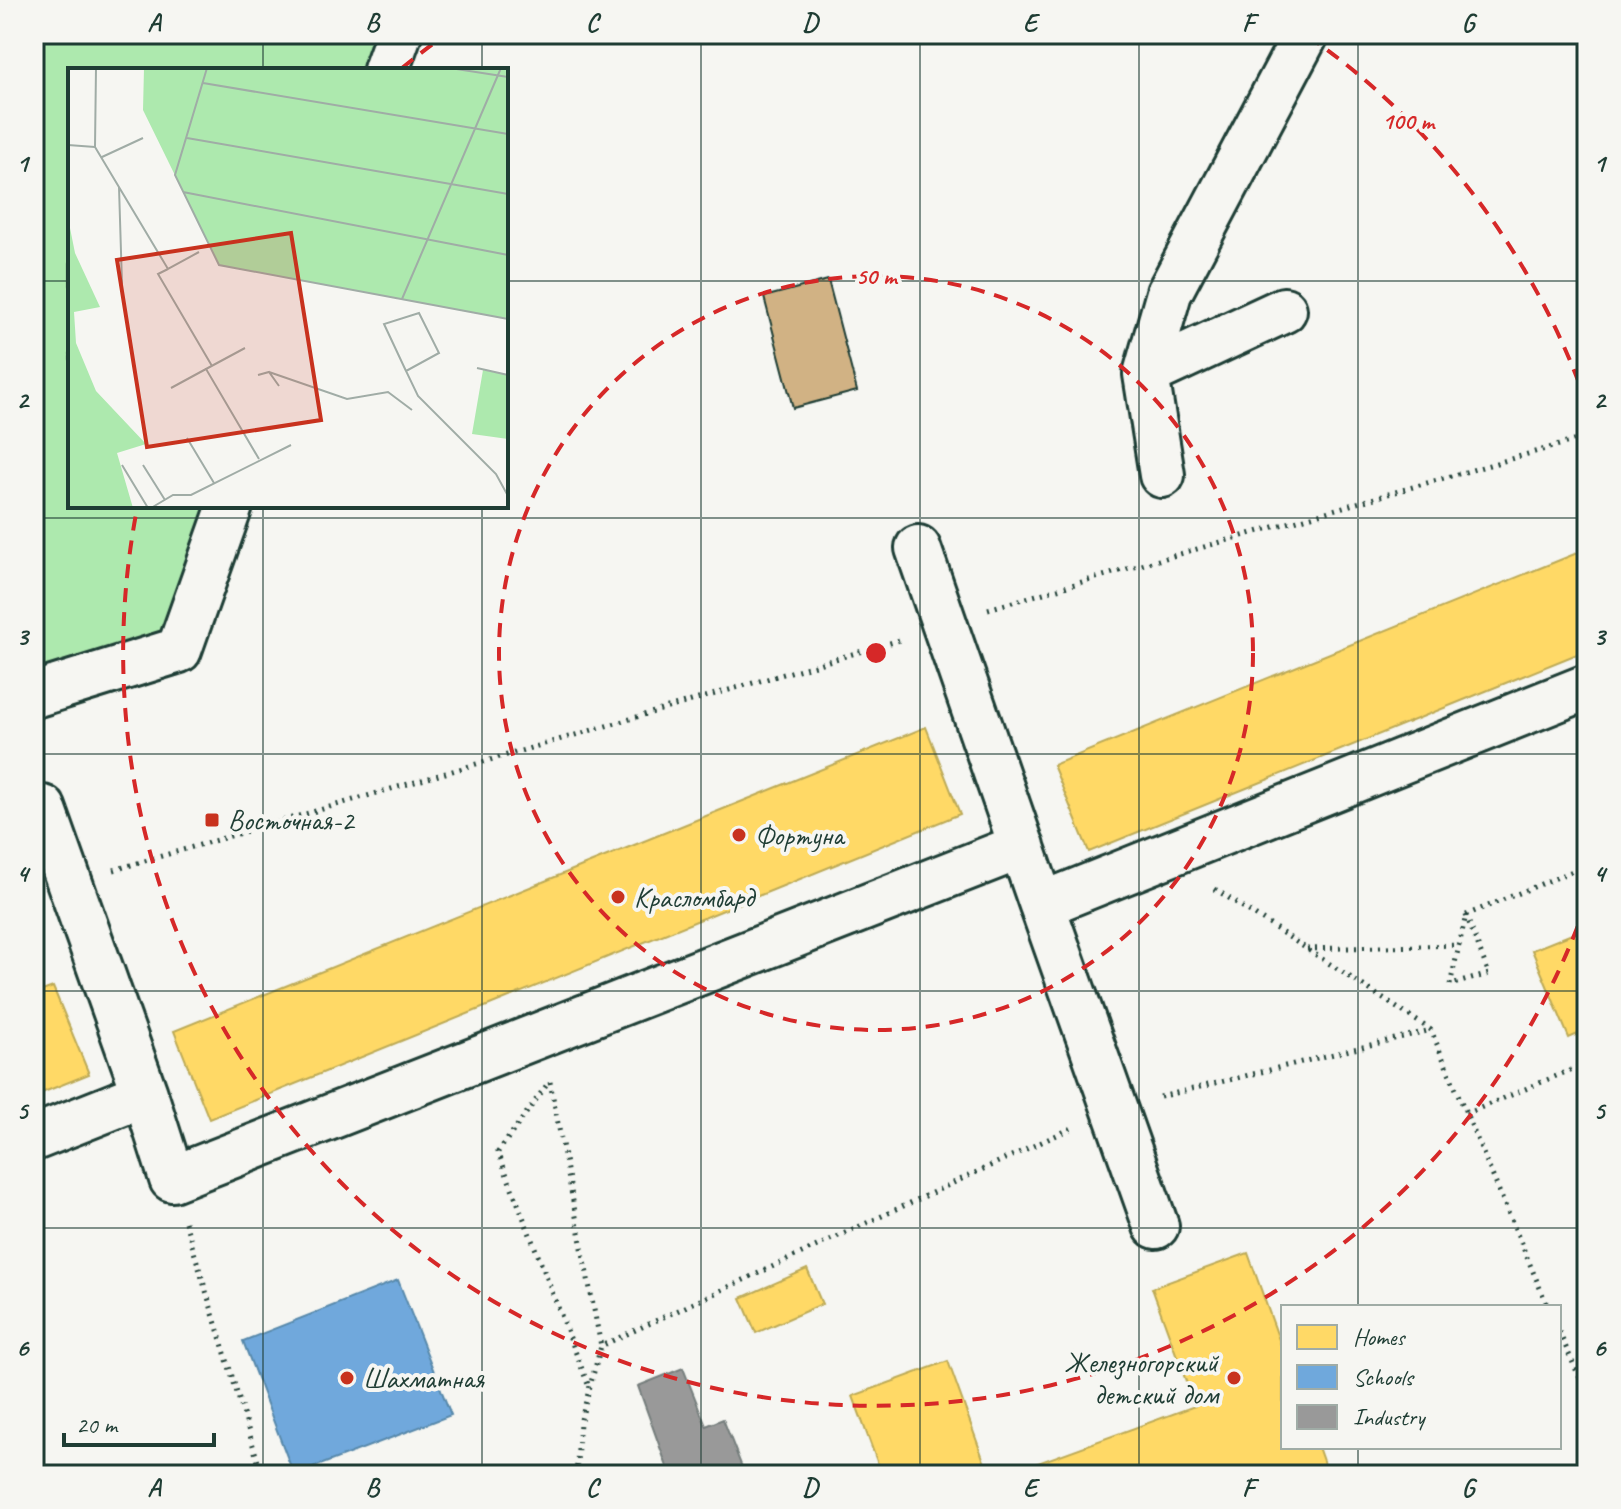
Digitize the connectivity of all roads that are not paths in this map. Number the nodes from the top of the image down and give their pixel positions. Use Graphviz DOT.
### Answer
graph roads {
  1 [pos="399,34"];
  2 [pos="1306,34"];
  3 [pos="387,68"];
  4 [pos="1284,310"];
  5 [pos="1146,374"];
  6 [pos="1162,475"];
  7 [pos="229,508"];
  8 [pos="918,548"];
  9 [pos="1587,687"];
  10 [pos="34,695"];
  11 [pos="43,808"];
  12 [pos="1022,846"];
  13 [pos="1042,905"];
  14 [pos="145,1094"];
  15 [pos="34,1138"];
  16 [pos="1156,1226"];
  1 -- 3 [label="lane"];
  2 -- 5 [label="lane"];
  4 -- 5 [label="lane"];
  5 -- 6 [label="lane"];
  7 -- 10 [label="lane"];
  8 -- 12 [label="lane"];
  9 -- 13 [label="lane"];
  11 -- 14 [label="lane"];
  12 -- 13 [label="lane"];
  12 -- 14 [label="lane"];
  13 -- 16 [label="lane"];
  14 -- 15 [label="lane"];
}
